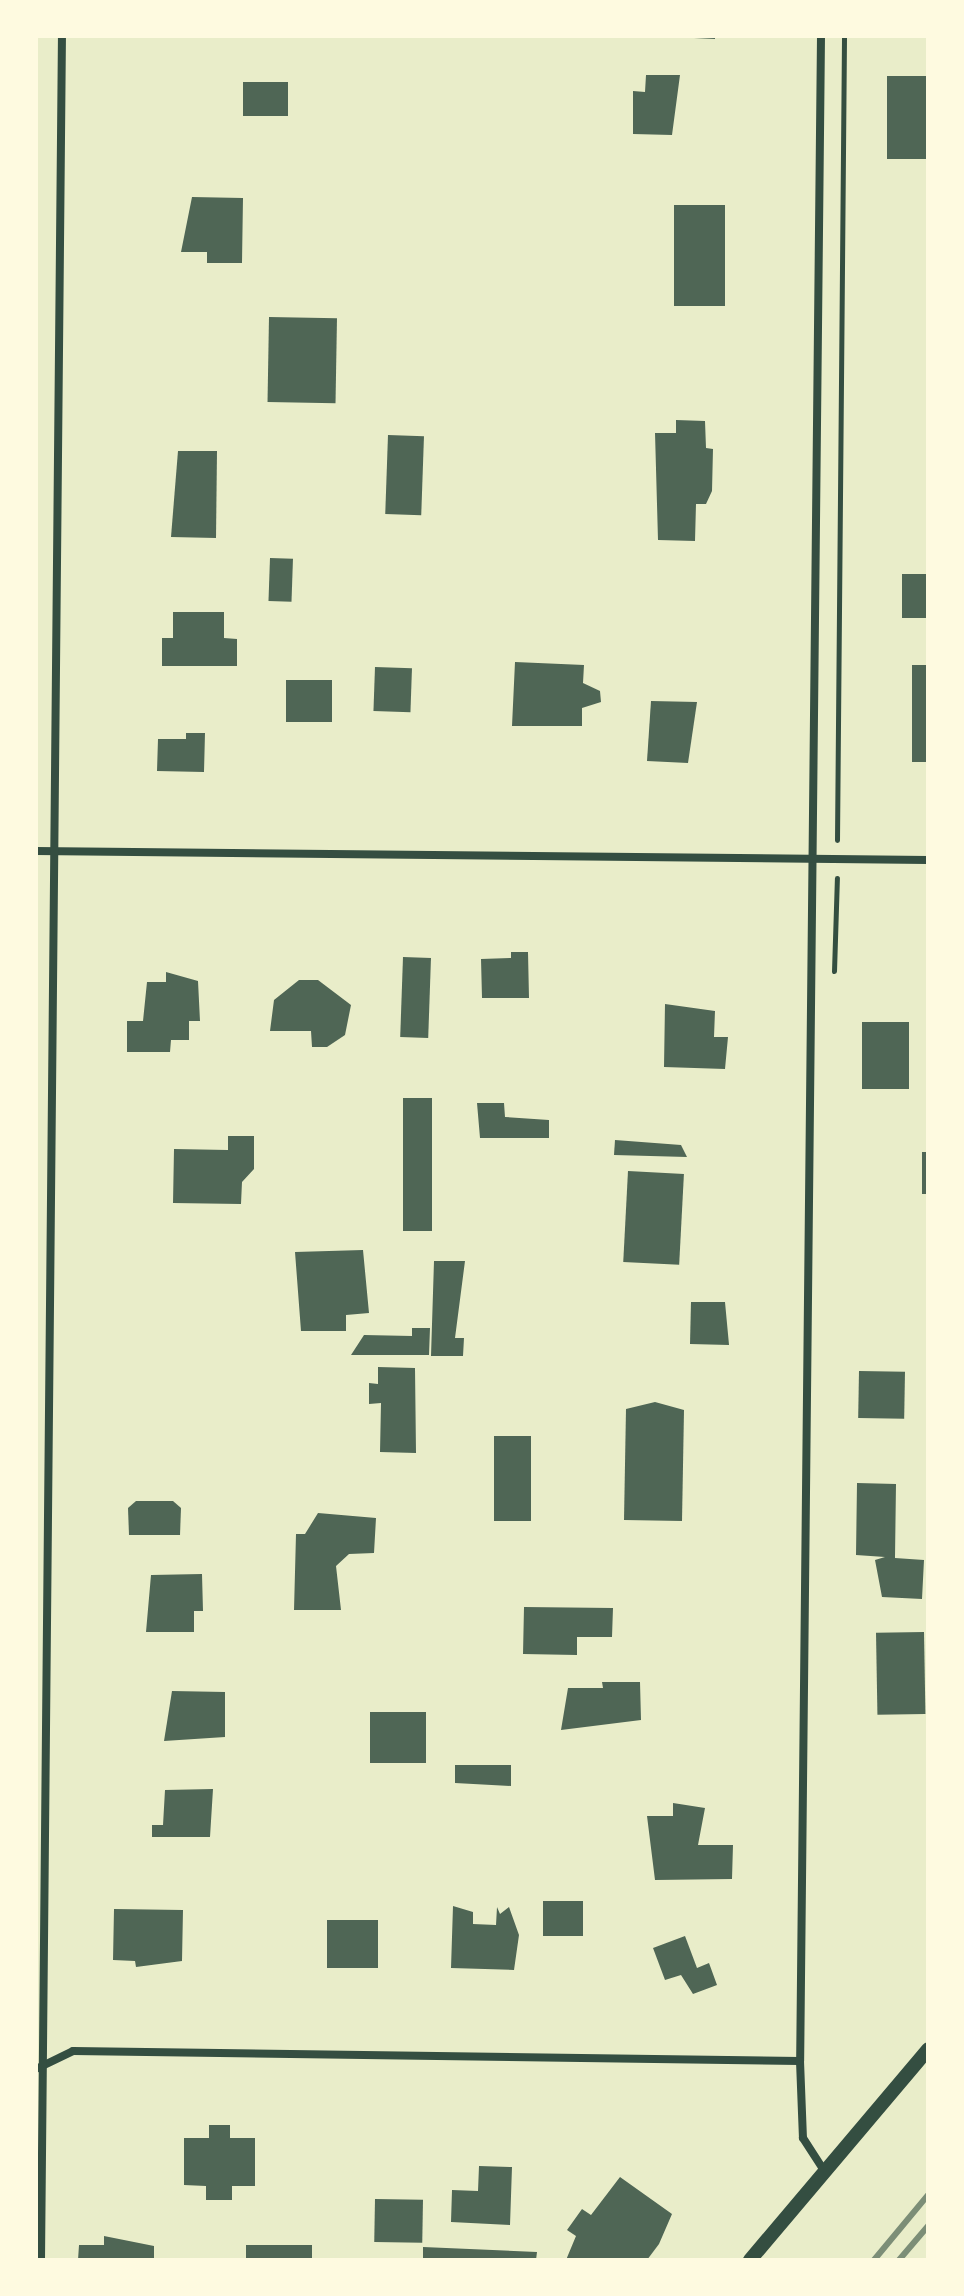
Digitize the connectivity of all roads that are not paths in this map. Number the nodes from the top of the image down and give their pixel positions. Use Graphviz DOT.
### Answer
graph roads {
  1 [pos="62,36"];
  2 [pos="821,36"];
  3 [pos="36,851"];
  4 [pos="54,851"];
  5 [pos="815,859"];
  6 [pos="928,860"];
  7 [pos="928,2049"];
  8 [pos="800,2061"];
  9 [pos="40,2066"];
  10 [pos="825,2172"];
  11 [pos="41,2260"];
  12 [pos="750,2260"];
  1 -- 4 [label="street"];
  2 -- 5 [label="street"];
  3 -- 4 [label="street"];
  4 -- 5 [label="street"];
  4 -- 9 [label="street"];
  5 -- 6 [label="street"];
  5 -- 8 [label="street"];
  7 -- 10 [label="street"];
  8 -- 9 [label="street"];
  8 -- 10 [label="street"];
  9 -- 11 [label="street"];
  10 -- 12 [label="street"];
}
